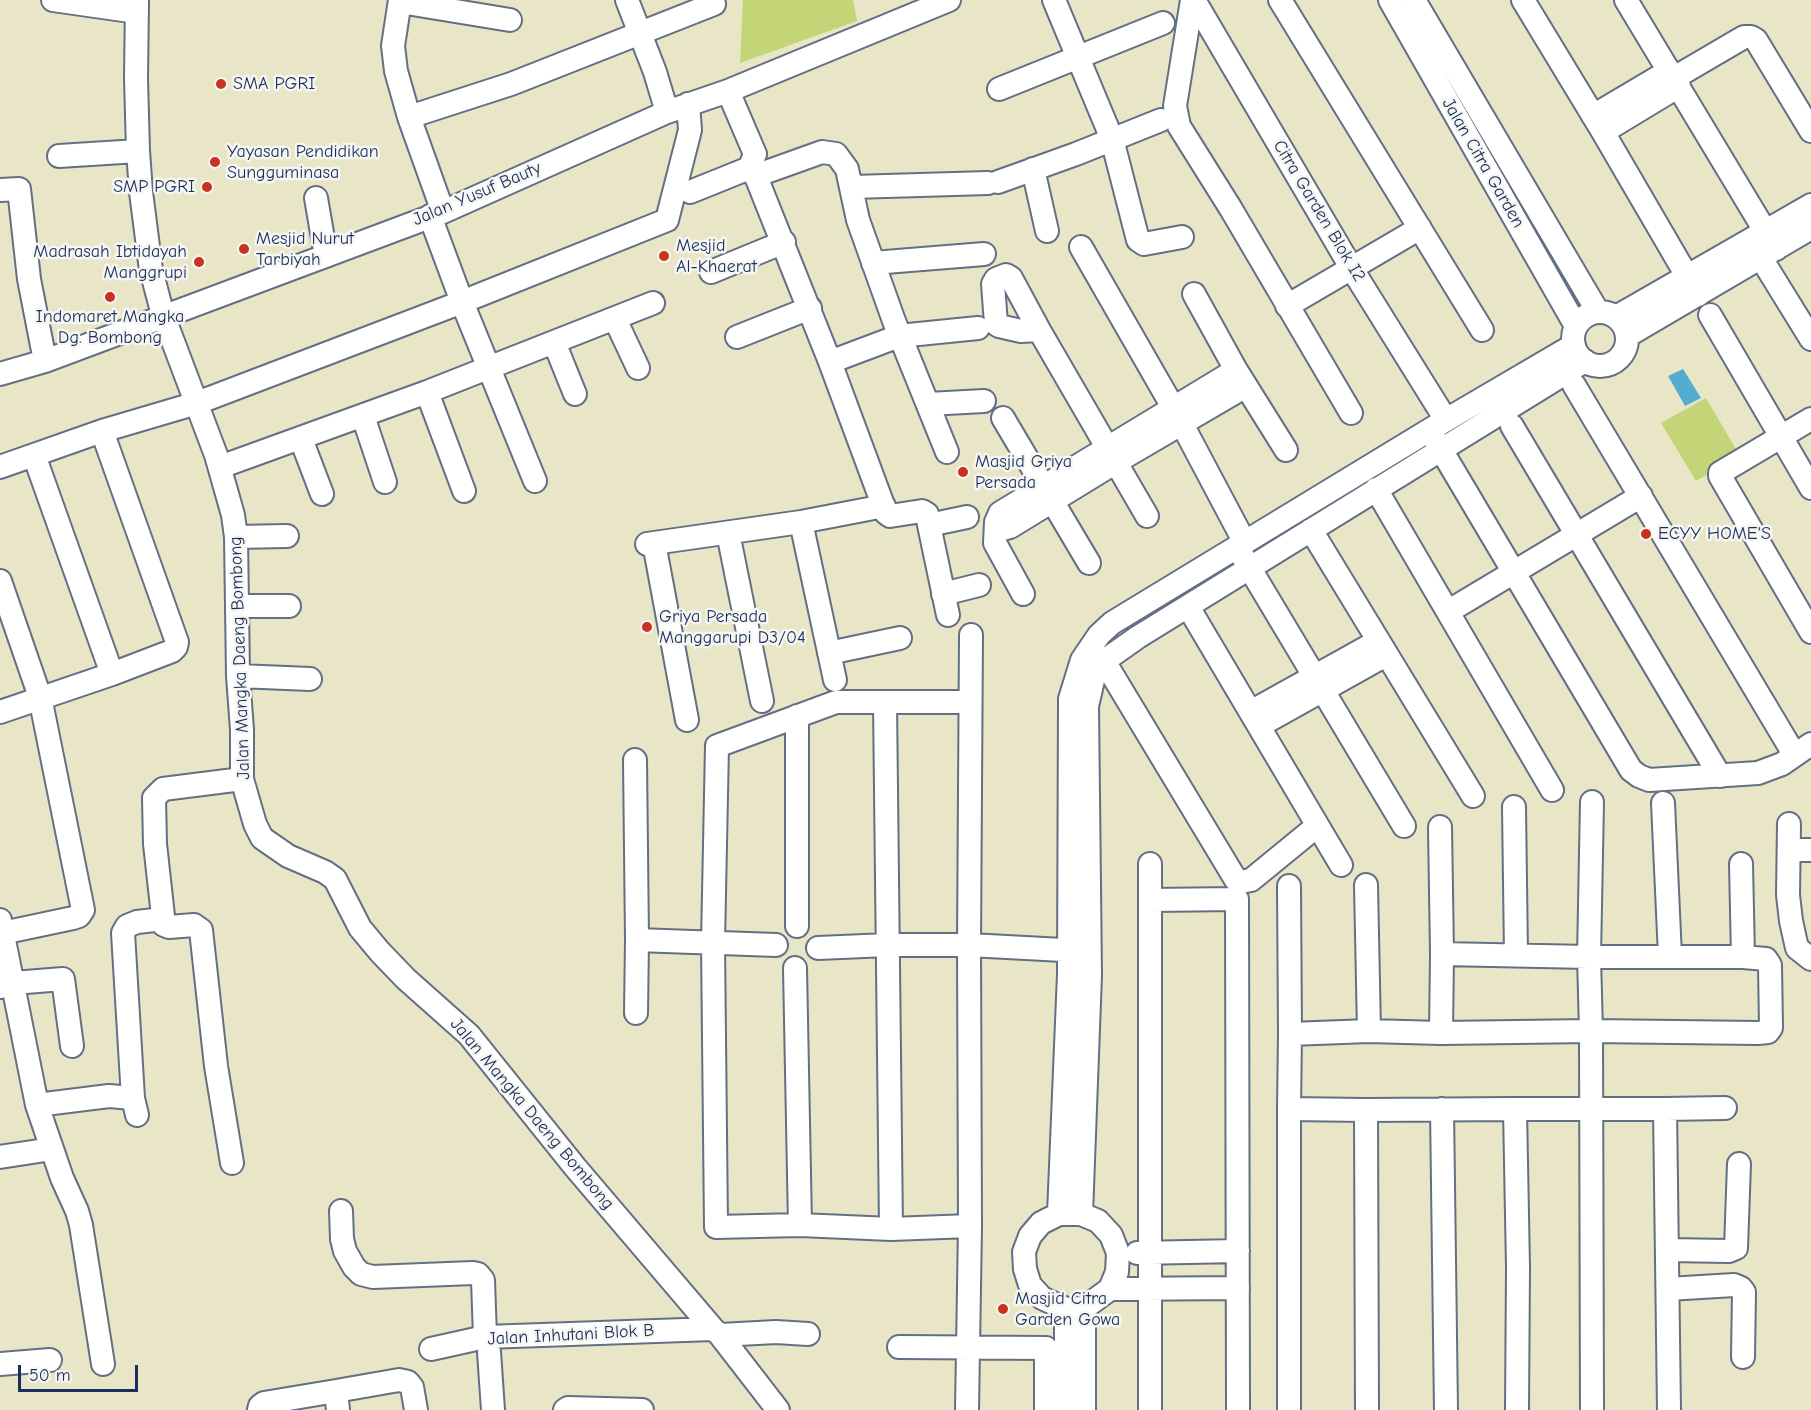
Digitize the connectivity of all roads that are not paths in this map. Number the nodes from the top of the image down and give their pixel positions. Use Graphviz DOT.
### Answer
graph roads {
  1 [pos="53,0"];
  2 [pos="627,0"];
  3 [pos="949,0"];
  4 [pos="1054,0"];
  5 [pos="1193,0"];
  6 [pos="1280,0"];
  7 [pos="1390,0"];
  8 [pos="1414,0"];
  9 [pos="1523,0"];
  10 [pos="1626,0"];
  11 [pos="400,1"];
  12 [pos="714,4"];
  13 [pos="137,6"];
  14 [pos="510,20"];
  15 [pos="1164,23"];
  16 [pos="640,34"];
  17 [pos="1077,57"];
  18 [pos="1674,78"];
  19 [pos="999,88"];
  20 [pos="721,93"];
  21 [pos="688,104"];
  22 [pos="667,112"];
  23 [pos="409,117"];
  24 [pos="1161,120"];
  25 [pos="1598,124"];
  26 [pos="1811,131"];
  27 [pos="1112,139"];
  28 [pos="138,151"];
  29 [pos="59,156"];
  30 [pos="753,169"];
  31 [pos="1033,169"];
  32 [pos="852,186"];
  33 [pos="0,190"];
  34 [pos="690,192"];
  35 [pos="316,198"];
  36 [pos="1811,205"];
  37 [pos="436,214"];
  38 [pos="1417,223"];
  39 [pos="1811,228"];
  40 [pos="1047,231"];
  41 [pos="1182,237"];
  42 [pos="784,242"];
  43 [pos="1768,246"];
  44 [pos="1081,247"];
  45 [pos="984,254"];
  46 [pos="326,256"];
  47 [pos="873,263"];
  48 [pos="1349,263"];
  49 [pos="711,272"];
  50 [pos="1693,286"];
  51 [pos="1194,294"];
  52 [pos="1285,301"];
  53 [pos="462,302"];
  54 [pos="653,303"];
  55 [pos="810,308"];
  56 [pos="163,315"];
  57 [pos="1710,315"];
  58 [pos="615,319"];
  59 [pos="1613,322"];
  60 [pos="978,328"];
  61 [pos="1039,330"];
  62 [pos="1482,330"];
  63 [pos="899,336"];
  64 [pos="737,337"];
  65 [pos="1811,339"];
  66 [pos="554,342"];
  67 [pos="1578,344"];
  68 [pos="45,361"];
  69 [pos="830,362"];
  70 [pos="490,366"];
  71 [pos="638,368"];
  72 [pos="0,374"];
  73 [pos="1241,378"];
  74 [pos="1574,385"];
  75 [pos="428,392"];
  76 [pos="575,394"];
  77 [pos="984,401"];
  78 [pos="197,403"];
  79 [pos="928,404"];
  80 [pos="1351,413"];
  81 [pos="363,416"];
  82 [pos="1178,416"];
  83 [pos="1003,418"];
  84 [pos="1811,419"];
  85 [pos="1438,425"];
  86 [pos="1512,426"];
  87 [pos="102,431"];
  88 [pos="1811,436"];
  89 [pos="301,439"];
  90 [pos="1784,444"];
  91 [pos="1442,449"];
  92 [pos="1286,450"];
  93 [pos="947,452"];
  94 [pos="34,455"];
  95 [pos="1112,455"];
  96 [pos="0,467"];
  97 [pos="220,467"];
  98 [pos="536,481"];
  99 [pos="385,482"];
  100 [pos="1811,488"];
  101 [pos="1376,489"];
  102 [pos="464,491"];
  103 [pos="1638,491"];
  104 [pos="1048,493"];
  105 [pos="322,494"];
  106 [pos="884,506"];
  107 [pos="1147,516"];
  108 [pos="967,517"];
  109 [pos="801,522"];
  110 [pos="929,525"];
  111 [pos="1573,529"];
  112 [pos="1311,530"];
  113 [pos="728,533"];
  114 [pos="287,536"];
  115 [pos="236,537"];
  116 [pos="1241,545"];
  117 [pos="1089,563"];
  118 [pos="1512,567"];
  119 [pos="1250,569"];
  120 [pos="0,581"];
  121 [pos="979,585"];
  122 [pos="1023,594"];
  123 [pos="237,606"];
  124 [pos="289,606"];
  125 [pos="1446,606"];
  126 [pos="1193,615"];
  127 [pos="1811,632"];
  128 [pos="971,635"];
  129 [pos="900,638"];
  130 [pos="1382,648"];
  131 [pos="829,653"];
  132 [pos="1104,661"];
  133 [pos="112,674"];
  134 [pos="238,676"];
  135 [pos="310,679"];
  136 [pos="835,680"];
  137 [pos="1319,683"];
  138 [pos="40,698"];
  139 [pos="762,701"];
  140 [pos="885,702"];
  141 [pos="970,702"];
  142 [pos="1079,703"];
  143 [pos="0,712"];
  144 [pos="797,716"];
  145 [pos="1255,719"];
  146 [pos="687,720"];
  147 [pos="1803,749"];
  148 [pos="635,760"];
  149 [pos="1720,776"];
  150 [pos="242,779"];
  151 [pos="1552,790"];
  152 [pos="1473,796"];
  153 [pos="1592,802"];
  154 [pos="1663,803"];
  155 [pos="1514,807"];
  156 [pos="1789,824"];
  157 [pos="1317,826"];
  158 [pos="1404,826"];
  159 [pos="1440,827"];
  160 [pos="1800,850"];
  161 [pos="1150,864"];
  162 [pos="1740,864"];
  163 [pos="1341,865"];
  164 [pos="1366,885"];
  165 [pos="1289,886"];
  166 [pos="1150,900"];
  167 [pos="163,919"];
  168 [pos="1,926"];
  169 [pos="797,926"];
  170 [pos="637,940"];
  171 [pos="713,943"];
  172 [pos="776,945"];
  173 [pos="888,945"];
  174 [pos="969,945"];
  175 [pos="818,948"];
  176 [pos="1079,951"];
  177 [pos="1442,954"];
  178 [pos="1516,955"];
  179 [pos="1670,956"];
  180 [pos="1589,957"];
  181 [pos="1743,957"];
  182 [pos="1811,959"];
  183 [pos="795,968"];
  184 [pos="6,985"];
  185 [pos="636,1013"];
  186 [pos="1591,1030"];
  187 [pos="1369,1031"];
  188 [pos="1441,1033"];
  189 [pos="1290,1034"];
  190 [pos="72,1046"];
  191 [pos="38,1104"];
  192 [pos="1290,1108"];
  193 [pos="1591,1108"];
  194 [pos="1725,1108"];
  195 [pos="1442,1109"];
  196 [pos="1515,1109"];
  197 [pos="1665,1109"];
  198 [pos="1366,1110"];
  199 [pos="51,1149"];
  200 [pos="0,1157"];
  201 [pos="232,1163"];
  202 [pos="1739,1164"];
  203 [pos="341,1210"];
  204 [pos="1070,1214"];
  205 [pos="800,1225"];
  206 [pos="970,1226"];
  207 [pos="891,1229"];
  208 [pos="1667,1250"];
  209 [pos="1238,1251"];
  210 [pos="1151,1252"];
  211 [pos="1118,1253"];
  212 [pos="1151,1288"];
  213 [pos="1238,1288"];
  214 [pos="1668,1288"];
  215 [pos="1110,1289"];
  216 [pos="1075,1308"];
  217 [pos="717,1332"];
  218 [pos="808,1334"];
  219 [pos="487,1345"];
  220 [pos="967,1346"];
  221 [pos="899,1347"];
  222 [pos="430,1348"];
  223 [pos="1743,1358"];
  224 [pos="50,1360"];
  225 [pos="0,1364"];
  226 [pos="103,1364"];
  227 [pos="337,1400"];
  228 [pos="259,1410"];
  229 [pos="416,1410"];
  230 [pos="493,1410"];
  231 [pos="565,1410"];
  232 [pos="640,1410"];
  233 [pos="778,1410"];
  234 [pos="967,1410"];
  235 [pos="1046,1410"];
  236 [pos="1066,1410"];
  237 [pos="1083,1410"];
  238 [pos="1150,1410"];
  239 [pos="1238,1410"];
  240 [pos="1289,1410"];
  241 [pos="1367,1410"];
  242 [pos="1446,1410"];
  243 [pos="1518,1410"];
  244 [pos="1592,1410"];
  245 [pos="1669,1410"];
  1 -- 13 [label="street"];
  2 -- 16 [label="street"];
  3 -- 20 [label="street, Jalan Yusuf Bauty"];
  4 -- 17 [label="street"];
  5 -- 48 [label="street, Citra Garden Blok I2"];
  5 -- 52 [label="street"];
  6 -- 38 [label="street"];
  7 -- 67 [label="street, Jalan Citra Garden"];
  8 -- 59 [label="street, Jalan Citra Garden"];
  9 -- 25 [label="street"];
  10 -- 18 [label="street"];
  11 -- 14 [label="street"];
  11 -- 23 [label="street"];
  12 -- 16 [label="street"];
  13 -- 28 [label="street, Jalan Mangka Daeng Bombong"];
  15 -- 17 [label="street"];
  16 -- 22 [label="street"];
  16 -- 23 [label="street"];
  17 -- 19 [label="street"];
  17 -- 27 [label="street"];
  18 -- 25 [label="street"];
  18 -- 26 [label="street"];
  18 -- 43 [label="street"];
  20 -- 21 [label="street, Jalan Yusuf Bauty"];
  20 -- 30 [label="street"];
  21 -- 22 [label="street, Jalan Yusuf Bauty"];
  21 -- 53 [label="street"];
  22 -- 37 [label="street, Jalan Yusuf Bauty"];
  23 -- 37 [label="street"];
  24 -- 27 [label="street"];
  25 -- 50 [label="street"];
  27 -- 31 [label="street"];
  27 -- 41 [label="street"];
  28 -- 29 [label="street"];
  28 -- 56 [label="street, Jalan Mangka Daeng Bombong"];
  30 -- 32 [label="street"];
  30 -- 34 [label="street"];
  30 -- 42 [label="street"];
  31 -- 32 [label="street"];
  31 -- 40 [label="street"];
  32 -- 47 [label="street"];
  33 -- 68 [label="street"];
  35 -- 46 [label="street"];
  36 -- 43 [label="street"];
  37 -- 46 [label="street, Jalan Yusuf Bauty"];
  37 -- 53 [label="street"];
  38 -- 48 [label="street"];
  38 -- 62 [label="street"];
  39 -- 43 [label="street"];
  42 -- 49 [label="street"];
  42 -- 55 [label="street"];
  43 -- 50 [label="street"];
  43 -- 65 [label="street"];
  44 -- 82 [label="street"];
  45 -- 47 [label="street"];
  46 -- 56 [label="street, Jalan Yusuf Bauty"];
  47 -- 63 [label="street"];
  48 -- 52 [label="street"];
  48 -- 85 [label="street, Citra Garden Blok I2"];
  50 -- 59 [label="street"];
  51 -- 73 [label="street"];
  52 -- 80 [label="street"];
  53 -- 70 [label="street"];
  53 -- 78 [label="street"];
  54 -- 58 [label="street"];
  55 -- 64 [label="street"];
  55 -- 69 [label="street"];
  56 -- 68 [label="street, Jalan Yusuf Bauty"];
  56 -- 78 [label="street, Jalan Mangka Daeng Bombong"];
  57 -- 90 [label="street"];
  58 -- 66 [label="street"];
  58 -- 71 [label="street"];
  59 -- 67 [label="street"];
  59 -- 67 [label="street"];
  60 -- 63 [label="street"];
  61 -- 95 [label="street"];
  63 -- 69 [label="street"];
  63 -- 79 [label="street"];
  66 -- 70 [label="street"];
  66 -- 76 [label="street"];
  67 -- 85 [label="street"];
  67 -- 91 [label="street"];
  68 -- 72 [label="street, Jalan Yusuf Bauty"];
  69 -- 106 [label="street"];
  70 -- 75 [label="street"];
  70 -- 98 [label="street"];
  73 -- 82 [label="street"];
  73 -- 92 [label="street"];
  74 -- 103 [label="street"];
  75 -- 81 [label="street"];
  75 -- 102 [label="street"];
  77 -- 79 [label="street"];
  78 -- 87 [label="street"];
  78 -- 97 [label="street, Jalan Mangka Daeng Bombong"];
  79 -- 93 [label="street"];
  81 -- 89 [label="street"];
  81 -- 99 [label="street"];
  82 -- 95 [label="street"];
  82 -- 116 [label="street"];
  83 -- 104 [label="street"];
  84 -- 90 [label="street"];
  85 -- 91 [label="street, Citra Garden Blok I2"];
  85 -- 116 [label="street"];
  86 -- 111 [label="street"];
  87 -- 94 [label="street"];
  87 -- 133 [label="street"];
  88 -- 90 [label="street"];
  89 -- 97 [label="street"];
  89 -- 105 [label="street"];
  90 -- 100 [label="street"];
  90 -- 127 [label="street"];
  91 -- 101 [label="street"];
  91 -- 118 [label="street, Citra Garden Blok I2"];
  94 -- 96 [label="street"];
  94 -- 133 [label="street"];
  95 -- 104 [label="street"];
  95 -- 107 [label="street"];
  97 -- 115 [label="street, Jalan Mangka Daeng Bombong"];
  101 -- 112 [label="street"];
  101 -- 125 [label="street"];
  103 -- 111 [label="street"];
  103 -- 147 [label="street"];
  104 -- 117 [label="street"];
  104 -- 122 [label="street"];
  106 -- 109 [label="street"];
  106 -- 110 [label="street"];
  108 -- 110 [label="street"];
  109 -- 113 [label="street"];
  109 -- 131 [label="street"];
  110 -- 121 [label="street"];
  111 -- 118 [label="street"];
  111 -- 149 [label="street"];
  112 -- 119 [label="street"];
  112 -- 130 [label="street"];
  113 -- 139 [label="street"];
  113 -- 146 [label="street"];
  114 -- 115 [label="street"];
  115 -- 123 [label="street, Jalan Mangka Daeng Bombong"];
  116 -- 119 [label="street"];
  116 -- 142 [label="street"];
  118 -- 125 [label="street"];
  118 -- 149 [label="street, Citra Garden Blok I2"];
  119 -- 132 [label="street"];
  119 -- 137 [label="street"];
  120 -- 138 [label="street"];
  123 -- 124 [label="street"];
  123 -- 134 [label="street, Jalan Mangka Daeng Bombong"];
  125 -- 151 [label="street"];
  126 -- 145 [label="street"];
  128 -- 141 [label="street"];
  129 -- 131 [label="street"];
  130 -- 137 [label="street"];
  130 -- 152 [label="street"];
  131 -- 136 [label="street"];
  132 -- 142 [label="street"];
  132 -- 157 [label="street"];
  133 -- 138 [label="street"];
  134 -- 135 [label="street"];
  134 -- 150 [label="street, Jalan Mangka Daeng Bombong"];
  137 -- 145 [label="street"];
  137 -- 158 [label="street"];
  138 -- 143 [label="street"];
  138 -- 168 [label="street"];
  140 -- 141 [label="street"];
  140 -- 144 [label="street"];
  140 -- 173 [label="street"];
  141 -- 174 [label="street"];
  142 -- 176 [label="street"];
  144 -- 169 [label="street"];
  144 -- 171 [label="street"];
  145 -- 157 [label="street"];
  147 -- 149 [label="street, Citra Garden Blok I2"];
  148 -- 170 [label="street"];
  150 -- 167 [label="street"];
  150 -- 217 [label="street, Jalan Mangka Daeng Bombong"];
  153 -- 180 [label="street"];
  154 -- 179 [label="street"];
  155 -- 178 [label="street"];
  156 -- 160 [label="street"];
  157 -- 163 [label="street"];
  159 -- 177 [label="street"];
  160 -- 182 [label="street"];
  161 -- 166 [label="street"];
  162 -- 181 [label="street"];
  164 -- 187 [label="street"];
  165 -- 189 [label="street"];
  166 -- 209 [label="street"];
  166 -- 210 [label="street"];
  167 -- 191 [label="street"];
  167 -- 201 [label="street"];
  168 -- 184 [label="street"];
  169 -- 172 [label="street"];
  169 -- 175 [label="street"];
  170 -- 171 [label="street"];
  170 -- 185 [label="street"];
  171 -- 172 [label="street"];
  171 -- 205 [label="street"];
  172 -- 183 [label="street"];
  173 -- 174 [label="street"];
  173 -- 175 [label="street"];
  173 -- 207 [label="street"];
  174 -- 176 [label="street"];
  174 -- 206 [label="street"];
  175 -- 183 [label="street"];
  176 -- 204 [label="street"];
  177 -- 178 [label="street"];
  177 -- 188 [label="street"];
  178 -- 180 [label="street"];
  179 -- 180 [label="street"];
  179 -- 181 [label="street"];
  180 -- 186 [label="street"];
  181 -- 186 [label="street"];
  183 -- 205 [label="street"];
  184 -- 190 [label="street"];
  184 -- 191 [label="street"];
  186 -- 188 [label="street"];
  186 -- 193 [label="street"];
  187 -- 188 [label="street"];
  187 -- 189 [label="street"];
  189 -- 192 [label="street"];
  191 -- 199 [label="street"];
  192 -- 198 [label="street"];
  192 -- 240 [label="street"];
  193 -- 196 [label="street"];
  193 -- 197 [label="street"];
  193 -- 244 [label="street"];
  194 -- 197 [label="street"];
  195 -- 196 [label="street"];
  195 -- 198 [label="street"];
  195 -- 242 [label="street"];
  196 -- 243 [label="street"];
  197 -- 208 [label="street"];
  198 -- 241 [label="street"];
  199 -- 200 [label="street"];
  199 -- 226 [label="street"];
  202 -- 208 [label="street"];
  203 -- 219 [label="street"];
  204 -- 211 [label="street"];
  204 -- 216 [label="street"];
  205 -- 207 [label="street"];
  206 -- 207 [label="street"];
  206 -- 220 [label="street"];
  208 -- 214 [label="street"];
  209 -- 210 [label="street"];
  209 -- 213 [label="street"];
  210 -- 211 [label="street"];
  210 -- 212 [label="street"];
  211 -- 215 [label="street"];
  212 -- 213 [label="street"];
  212 -- 215 [label="street"];
  212 -- 238 [label="street"];
  213 -- 239 [label="street"];
  214 -- 223 [label="street"];
  214 -- 245 [label="street"];
  215 -- 216 [label="street"];
  216 -- 236 [label="street"];
  216 -- 237 [label="street"];
  217 -- 218 [label="street, Jalan Inhutani Blok B"];
  217 -- 219 [label="street, Jalan Inhutani Blok B"];
  217 -- 233 [label="street, Jalan Mangka Daeng Bombong"];
  219 -- 222 [label="street, Jalan Inhutani Blok B"];
  219 -- 230 [label="street"];
  220 -- 221 [label="street"];
  220 -- 234 [label="street"];
  220 -- 235 [label="street"];
  224 -- 225 [label="street"];
  227 -- 228 [label="street"];
  227 -- 229 [label="street"];
  231 -- 232 [label="street"];
}
